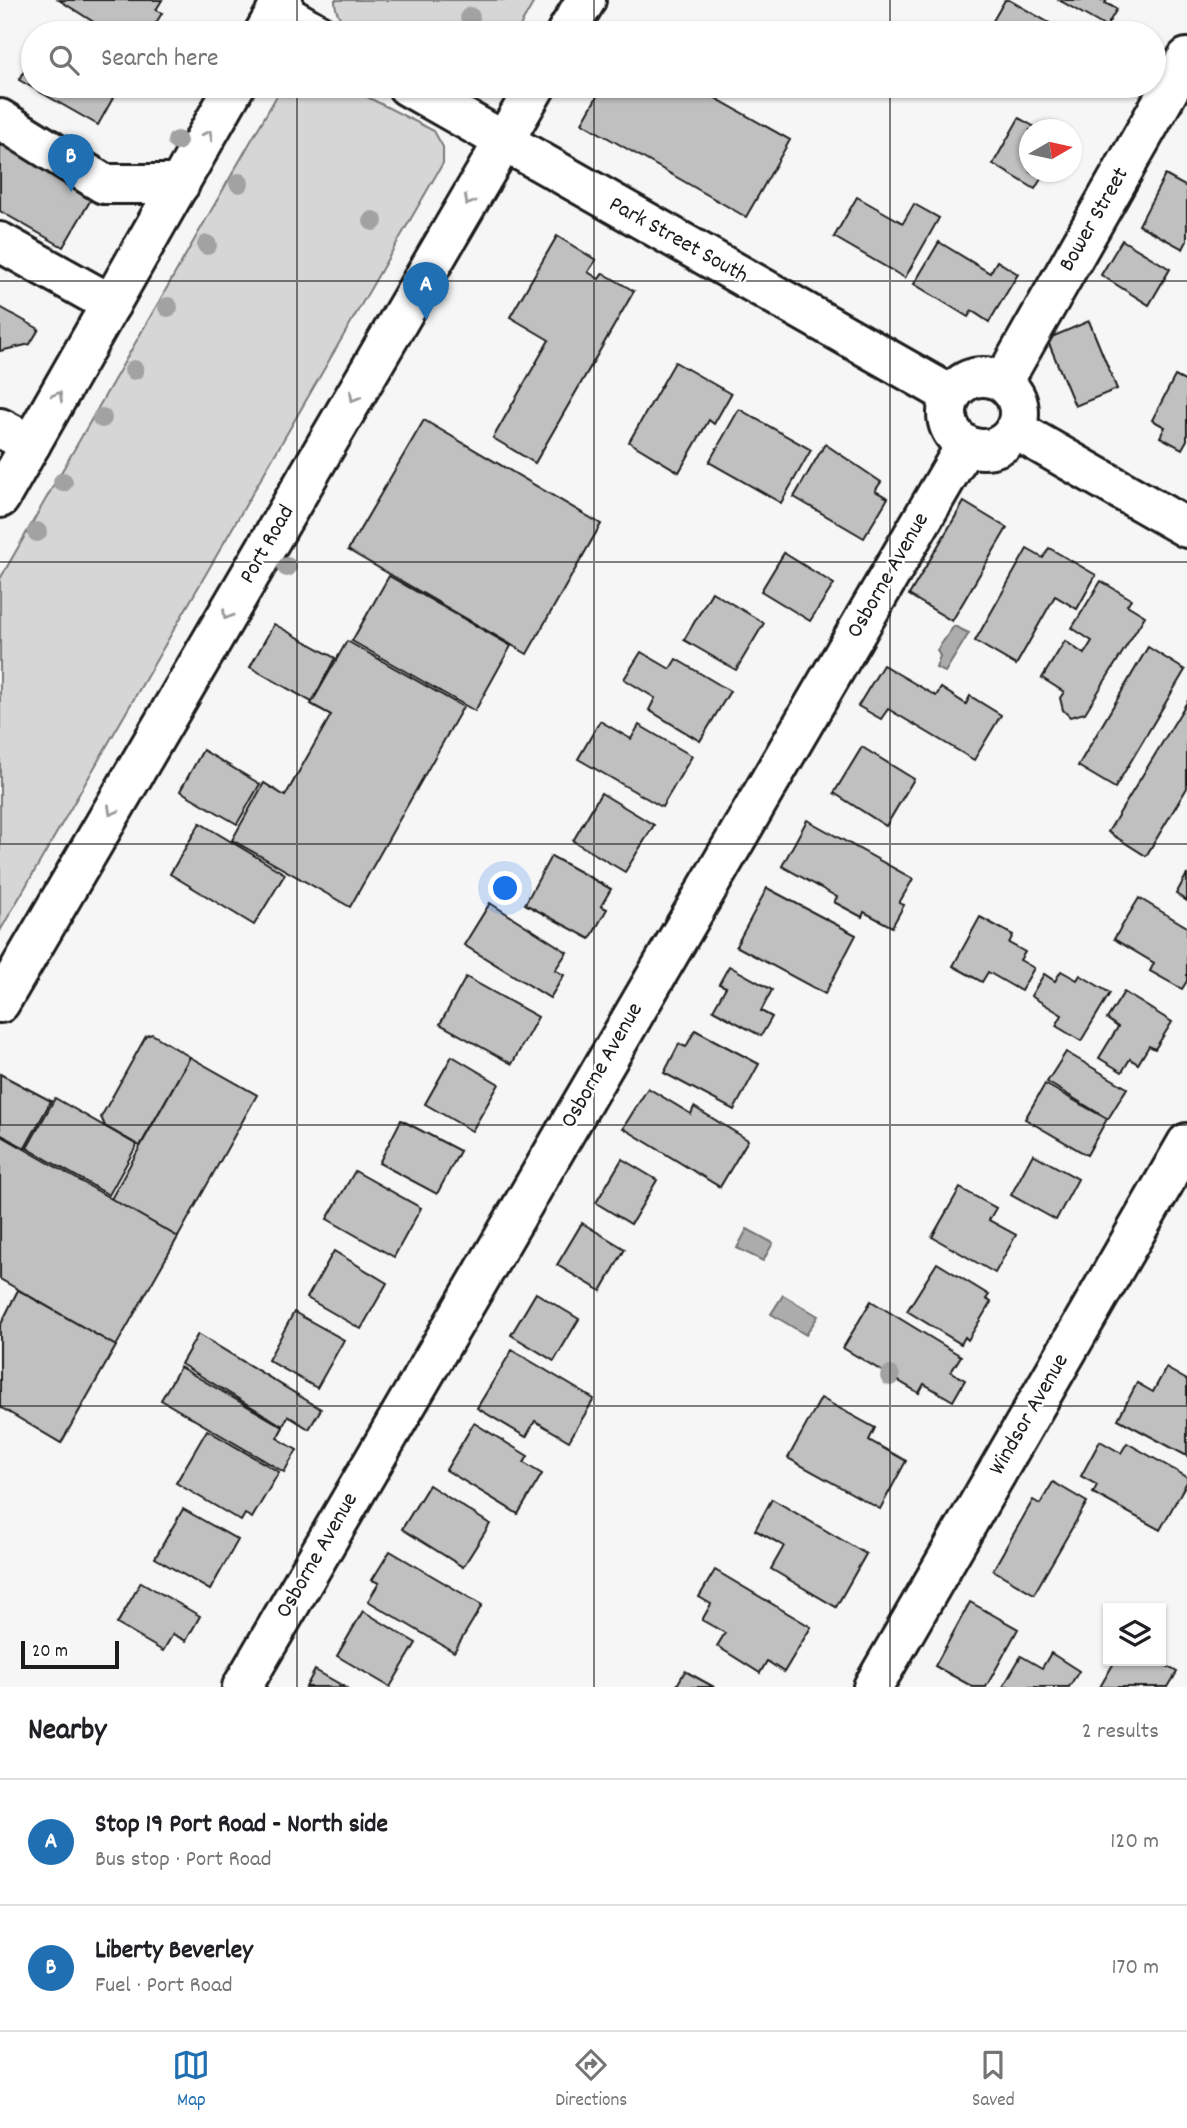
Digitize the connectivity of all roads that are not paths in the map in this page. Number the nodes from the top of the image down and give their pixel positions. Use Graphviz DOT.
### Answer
graph roads {
  1 [pos="586,0"];
  2 [pos="573,21"];
  3 [pos="1187,58"];
  4 [pos="1166,95"];
  5 [pos="228,98"];
  6 [pos="428,98"];
  7 [pos="529,98"];
  8 [pos="1164,98"];
  9 [pos="0,119"];
  10 [pos="503,142"];
  11 [pos="180,184"];
  12 [pos="0,242"];
  13 [pos="111,304"];
  14 [pos="1003,382"];
  15 [pos="951,395"];
  16 [pos="1016,430"];
  17 [pos="15,436"];
  18 [pos="965,446"];
  19 [pos="0,498"];
  20 [pos="1187,528"];
  21 [pos="0,1003"];
  22 [pos="1187,1143"];
  23 [pos="242,1687"];
  24 [pos="873,1687"];
  1 -- 2 [label="main road"];
  3 -- 4 [label="main road, Bower Street"];
  11 -- 5 [label="main road, one-way"];
  6 -- 10 [label="main road, Park Street South"];
  7 -- 10 [label="main road, Port Road"];
  8 -- 14 [label="main road, Bower Street"];
  9 -- 11 [label="main road"];
  10 -- 15 [label="main road, Park Street South"];
  10 -- 21 [label="main road, Port Road, one-way"];
  11 -- 13 [label="main road"];
  12 -- 13 [label="main road"];
  17 -- 13 [label="main road, one-way"];
  14 -- 15 [label="main road"];
  14 -- 16 [label="main road"];
  15 -- 18 [label="main road"];
  16 -- 18 [label="main road"];
  16 -- 20 [label="main road"];
  17 -- 19 [label="main road"];
  18 -- 23 [label="main road, Osborne Avenue"];
  22 -- 24 [label="main road, Windsor Avenue"];
}
